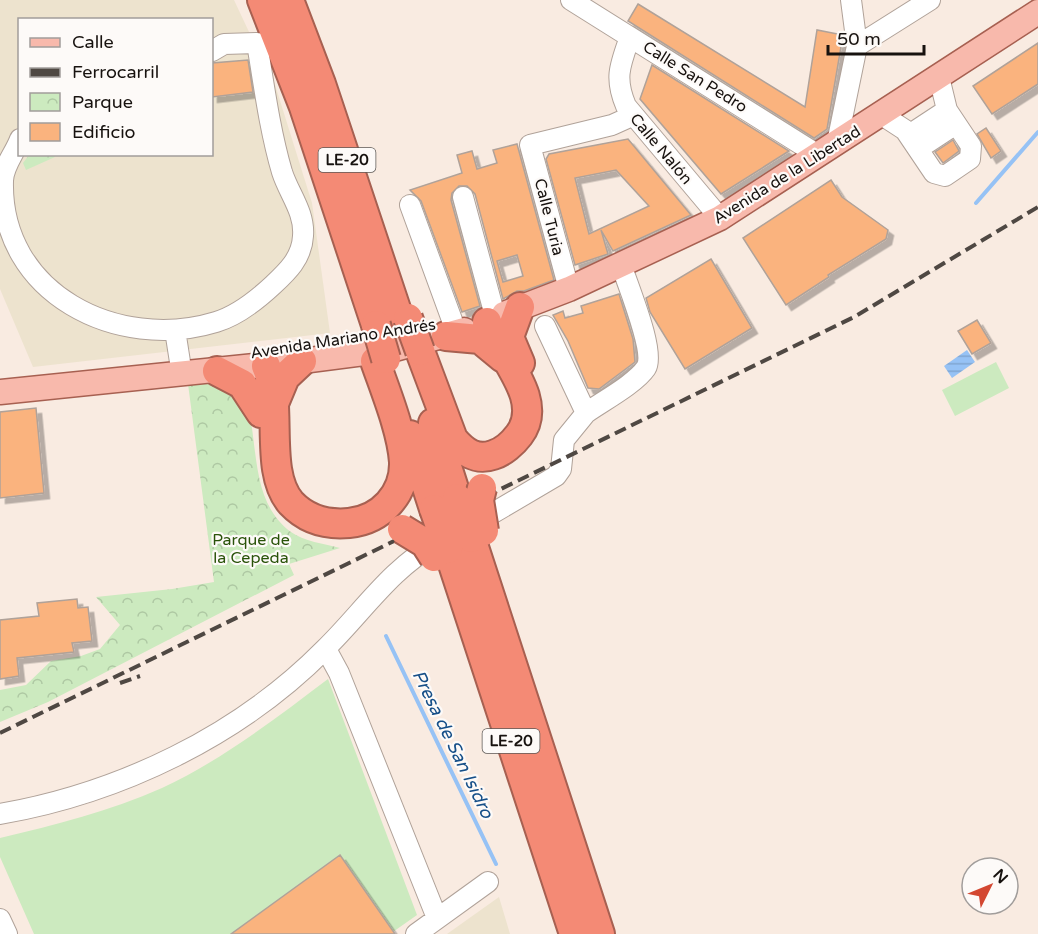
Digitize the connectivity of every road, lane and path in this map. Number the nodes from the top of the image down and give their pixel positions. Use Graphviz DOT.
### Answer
graph roads {
  1 [pos="262,0"];
  2 [pos="289,0"];
  3 [pos="571,0"];
  4 [pos="851,0"];
  5 [pos="930,0"];
  6 [pos="1038,12"];
  7 [pos="630,37"];
  8 [pos="857,46"];
  9 [pos="213,50"];
  10 [pos="939,77"];
  11 [pos="882,115"];
  12 [pos="632,116"];
  13 [pos="951,117"];
  14 [pos="913,142"];
  15 [pos="18,144"];
  16 [pos="827,149"];
  17 [pos="463,197"];
  18 [pos="410,205"];
  19 [pos="720,218"];
  20 [pos="621,264"];
  21 [pos="569,289"];
  22 [pos="482,318"];
  23 [pos="381,326"];
  24 [pos="545,326"];
  25 [pos="175,330"];
  26 [pos="398,356"];
  27 [pos="510,356"];
  28 [pos="180,362"];
  29 [pos="258,362"];
  30 [pos="302,362"];
  31 [pos="217,371"];
  32 [pos="73,385"];
  33 [pos="0,392"];
  34 [pos="268,407"];
  35 [pos="586,413"];
  36 [pos="458,498"];
  37 [pos="450,547"];
  38 [pos="326,649"];
  39 [pos="0,814"];
  40 [pos="488,882"];
  41 [pos="437,918"];
  42 [pos="0,919"];
  43 [pos="7,934"];
  44 [pos="416,934"];
  45 [pos="574,934"];
  46 [pos="600,934"];
  1 -- 23 [label="highway, LE-20"];
  2 -- 23 [label="highway, LE-20"];
  3 -- 7 [label="street, Calle San Pedro"];
  4 -- 8 [label="street"];
  5 -- 8 [label="street"];
  6 -- 10 [label="main road, Avenida de la Libertad"];
  7 -- 12 [label="street, Calle Nalón"];
  7 -- 16 [label="street, Calle San Pedro"];
  8 -- 16 [label="street"];
  9 -- 25 [label="street"];
  10 -- 11 [label="main road, Avenida de la Libertad"];
  10 -- 13 [label="street"];
  11 -- 14 [label="street"];
  11 -- 16 [label="main road, Avenida de la Libertad"];
  12 -- 19 [label="street, Calle Nalón"];
  12 -- 21 [label="street, Calle Turia"];
  13 -- 14 [label="street"];
  13 -- 14 [label="street"];
  15 -- 25 [label="street"];
  16 -- 19 [label="main road, Avenida de la Libertad"];
  17 -- 22 [label="street"];
  18 -- 22 [label="street"];
  19 -- 20 [label="main road, Avenida de la Libertad"];
  20 -- 21 [label="main road, Avenida de la Libertad"];
  20 -- 35 [label="street"];
  21 -- 22 [label="main road, Avenida de la Libertad"];
  22 -- 23 [label="main road, Avenida Mariano Andrés"];
  22 -- 27 [label="highway"];
  22 -- 27 [label="highway"];
  22 -- 30 [label="main road, Avenida Mariano Andrés"];
  23 -- 26 [label="highway, LE-20, bridge"];
  23 -- 29 [label="main road, Avenida Mariano Andrés"];
  24 -- 35 [label="street"];
  25 -- 28 [label="street"];
  26 -- 27 [label="highway"];
  26 -- 34 [label="highway"];
  26 -- 36 [label="highway, LE-20"];
  27 -- 36 [label="highway"];
  28 -- 29 [label="main road, Avenida Mariano Andrés"];
  28 -- 32 [label="main road, Avenida Mariano Andrés"];
  28 -- 33 [label="main road, Avenida Mariano Andrés"];
  29 -- 30 [label="main road, Avenida Mariano Andrés"];
  29 -- 31 [label="main road, Avenida Mariano Andrés"];
  29 -- 34 [label="highway"];
  30 -- 34 [label="highway"];
  31 -- 32 [label="main road, Avenida Mariano Andrés"];
  31 -- 34 [label="highway"];
  32 -- 33 [label="main road, Avenida Mariano Andrés"];
  34 -- 37 [label="highway, bridge"];
  35 -- 37 [label="street"];
  36 -- 37 [label="highway, LE-20, bridge"];
  36 -- 37 [label="highway, bridge"];
  37 -- 38 [label="street"];
  37 -- 45 [label="highway"];
  37 -- 46 [label="highway, LE-20"];
  38 -- 39 [label="street"];
  38 -- 41 [label="street"];
  40 -- 41 [label="street"];
  41 -- 44 [label="street"];
  42 -- 43 [label="street"];
}
